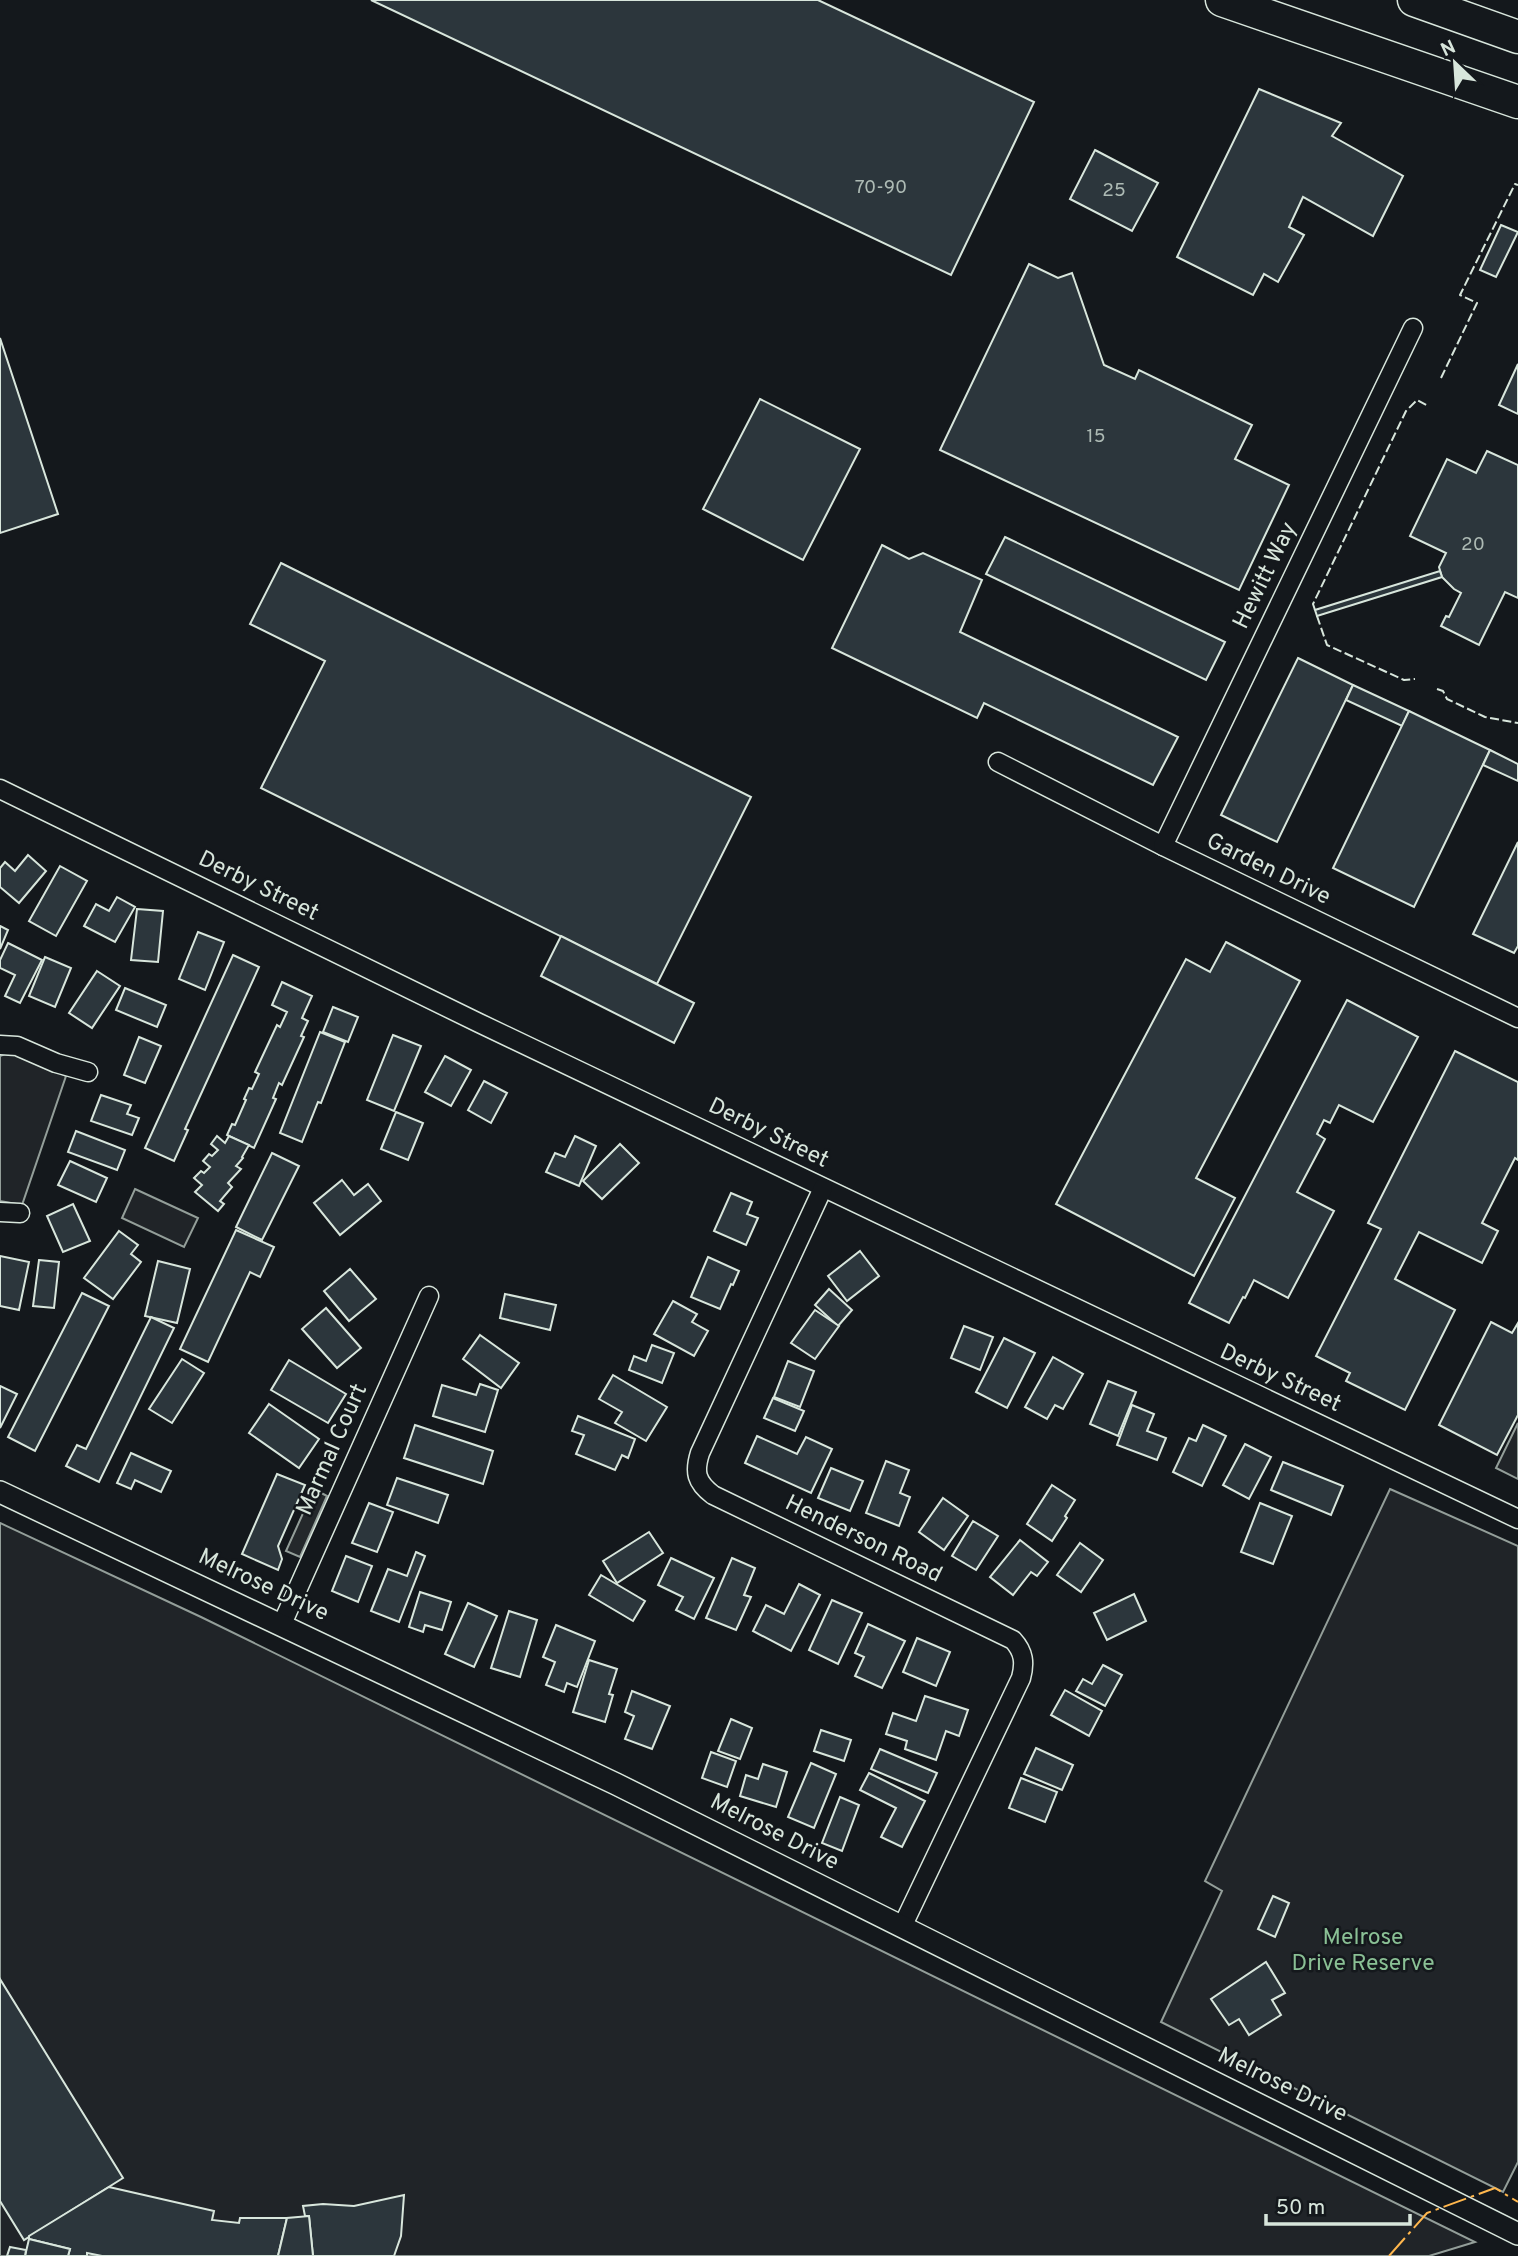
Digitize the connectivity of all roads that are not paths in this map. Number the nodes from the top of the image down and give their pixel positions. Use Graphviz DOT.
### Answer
graph roads {
  1 [pos="1222,0"];
  2 [pos="1414,0"];
  3 [pos="1483,24"];
  4 [pos="1518,25"];
  5 [pos="1518,37"];
  6 [pos="1518,103"];
  7 [pos="1413,328"];
  8 [pos="998,762"];
  9 [pos="0,789"];
  10 [pos="1163,846"];
  11 [pos="1518,1018"];
  12 [pos="0,1045"];
  13 [pos="88,1072"];
  14 [pos="823,1188"];
  15 [pos="0,1212"];
  16 [pos="20,1213"];
  17 [pos="429,1296"];
  18 [pos="0,1492"];
  19 [pos="1518,1519"];
  20 [pos="282,1624"];
  21 [pos="902,1927"];
  22 [pos="1518,2234"];
  1 -- 6 [label="highway"];
  2 -- 3 [label="highway"];
  3 -- 4 [label="highway"];
  3 -- 5 [label="highway"];
  7 -- 10 [label="street, Hewitt Way"];
  8 -- 10 [label="street, Garden Drive"];
  9 -- 14 [label="street, Derby Street"];
  10 -- 11 [label="street, Garden Drive"];
  12 -- 13 [label="street"];
  14 -- 19 [label="street, Derby Street"];
  14 -- 21 [label="street, Henderson Road"];
  15 -- 16 [label="street"];
  17 -- 20 [label="street, Marmal Court"];
  18 -- 20 [label="street, Melrose Drive"];
  20 -- 21 [label="street, Melrose Drive"];
  21 -- 22 [label="street, Melrose Drive"];
}
